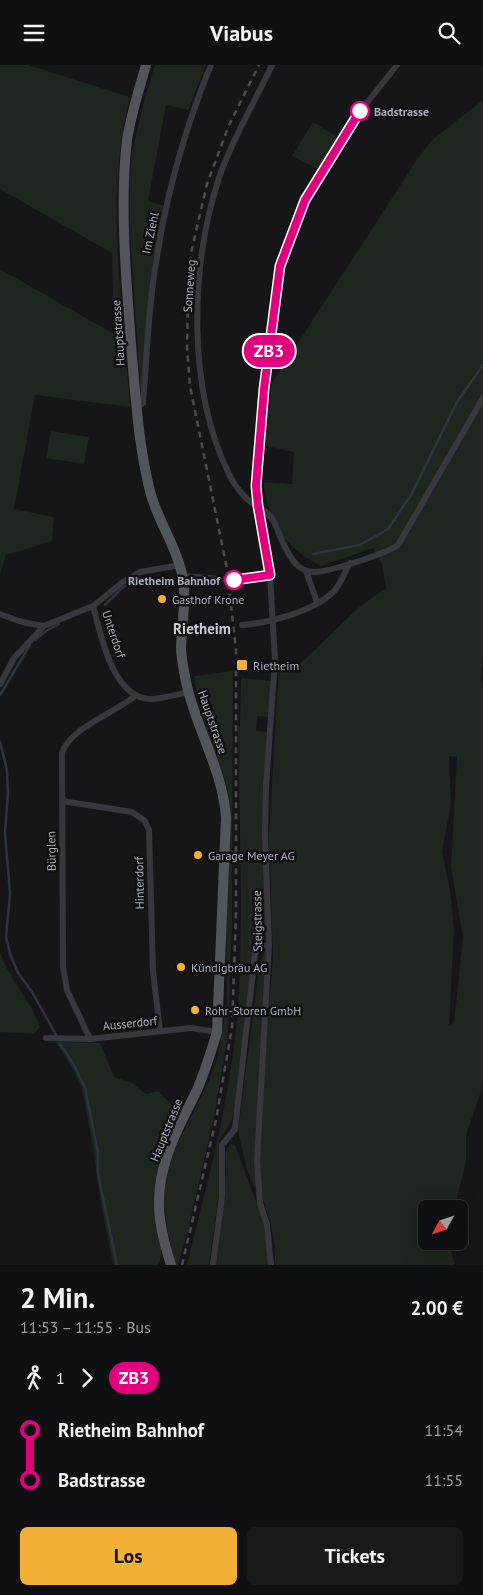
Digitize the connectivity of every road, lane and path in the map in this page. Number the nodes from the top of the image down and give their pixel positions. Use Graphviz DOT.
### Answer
graph roads {
  1 [pos="146,65"];
  2 [pos="211,65"];
  3 [pos="272,65"];
  4 [pos="397,65"];
  5 [pos="483,398"];
  6 [pos="137,407"];
  7 [pos="258,506"];
  8 [pos="350,563"];
  9 [pos="180,565"];
  10 [pos="306,571"];
  11 [pos="270,575"];
  12 [pos="183,576"];
  13 [pos="317,602"];
  14 [pos="93,606"];
  15 [pos="0,614"];
  16 [pos="274,621"];
  17 [pos="242,625"];
  18 [pos="44,626"];
  19 [pos="0,684"];
  20 [pos="189,692"];
  21 [pos="136,696"];
  22 [pos="62,801"];
  23 [pos="269,944"];
  24 [pos="160,1031"];
  25 [pos="217,1032"];
  26 [pos="46,1037"];
  27 [pos="90,1039"];
  28 [pos="170,1265"];
  29 [pos="213,1265"];
  30 [pos="271,1265"];
  1 -- 6 [label="main road, Hauptstrasse"];
  2 -- 6 [label="street, Im Ziehl"];
  3 -- 7 [label="street, Sonneweg"];
  4 -- 7 [label="street"];
  5 -- 8 [label="street"];
  6 -- 9 [label="main road, Hauptstrasse"];
  7 -- 10 [label="street, Sonneweg"];
  7 -- 11 [label="street"];
  8 -- 10 [label="street"];
  8 -- 13 [label="street"];
  9 -- 12 [label="main road, Hauptstrasse"];
  9 -- 14 [label="street"];
  10 -- 13 [label="street"];
  11 -- 12 [label="street"];
  11 -- 16 [label="street, Steigstrasse"];
  12 -- 20 [label="main road, Hauptstrasse"];
  13 -- 16 [label="street"];
  14 -- 18 [label="street"];
  14 -- 21 [label="street, Unterdorf"];
  15 -- 18 [label="street"];
  16 -- 17 [label="street"];
  16 -- 23 [label="street, Steigstrasse"];
  18 -- 19 [label="street"];
  20 -- 21 [label="street"];
  20 -- 25 [label="main road, Hauptstrasse"];
  21 -- 22 [label="street, Bürglen"];
  22 -- 24 [label="street, Hinterdorf"];
  22 -- 27 [label="street, Bürglen"];
  23 -- 29 [label="street"];
  23 -- 30 [label="street, Steigstrasse"];
  24 -- 25 [label="street, Ausserdorf"];
  24 -- 27 [label="street, Ausserdorf"];
  25 -- 28 [label="main road, Hauptstrasse"];
  26 -- 27 [label="street, Ausserdorf"];
}
